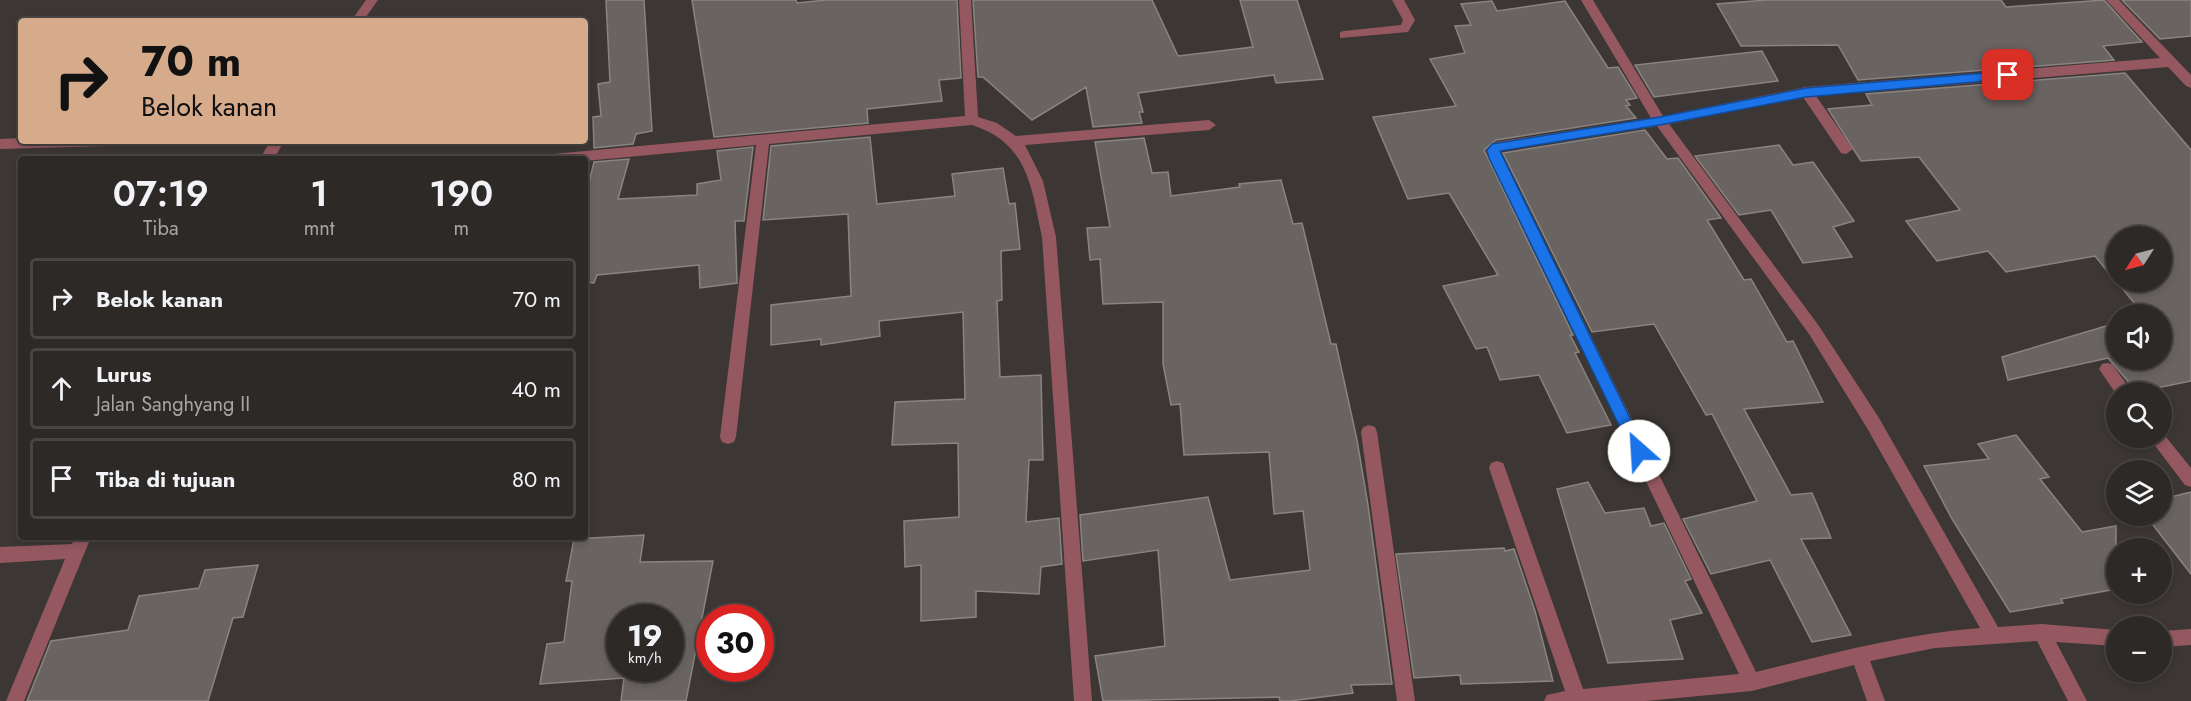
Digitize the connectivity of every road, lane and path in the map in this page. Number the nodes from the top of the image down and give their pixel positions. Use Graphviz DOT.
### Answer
graph roads {
  1 [pos="372,0"];
  2 [pos="965,0"];
  3 [pos="1398,0"];
  4 [pos="1587,0"];
  5 [pos="2112,0"];
  6 [pos="359,18"];
  7 [pos="1344,34"];
  8 [pos="2171,62"];
  9 [pos="2186,72"];
  10 [pos="2191,83"];
  11 [pos="1806,93"];
  12 [pos="972,120"];
  13 [pos="1660,121"];
  14 [pos="1209,125"];
  15 [pos="763,138"];
  16 [pos="1016,141"];
  17 [pos="18,143"];
  18 [pos="0,144"];
  19 [pos="1846,149"];
  20 [pos="584,156"];
  21 [pos="1369,432"];
  22 [pos="728,437"];
  23 [pos="2167,448"];
  24 [pos="1497,468"];
  25 [pos="2191,480"];
  26 [pos="80,544"];
  27 [pos="0,555"];
  28 [pos="2042,632"];
  29 [pos="1994,637"];
  30 [pos="2106,637"];
  31 [pos="2191,637"];
  32 [pos="2172,638"];
  33 [pos="1859,655"];
  34 [pos="1752,682"];
  35 [pos="1577,699"];
  36 [pos="15,701"];
  37 [pos="1083,701"];
  38 [pos="1406,701"];
  39 [pos="1553,701"];
  40 [pos="1876,701"];
  41 [pos="2078,701"];
  1 -- 6 [label="street"];
  2 -- 12 [label="street"];
  3 -- 7 [label="street"];
  4 -- 13 [label="street"];
  5 -- 8 [label="street"];
  8 -- 9 [label="street"];
  8 -- 11 [label="street"];
  9 -- 10 [label="street"];
  11 -- 13 [label="street"];
  11 -- 19 [label="street"];
  12 -- 15 [label="street"];
  12 -- 16 [label="street"];
  13 -- 29 [label="street"];
  13 -- 34 [label="street"];
  14 -- 16 [label="street"];
  15 -- 20 [label="street"];
  15 -- 22 [label="street"];
  16 -- 37 [label="street"];
  17 -- 18 [label="street"];
  21 -- 38 [label="street"];
  23 -- 25 [label="street"];
  24 -- 35 [label="street"];
  26 -- 27 [label="street"];
  26 -- 36 [label="street"];
  28 -- 29 [label="street"];
  28 -- 30 [label="street"];
  28 -- 41 [label="street"];
  29 -- 33 [label="street"];
  31 -- 32 [label="street"];
  33 -- 34 [label="street"];
  33 -- 40 [label="street"];
  34 -- 35 [label="street"];
  35 -- 39 [label="street"];
}
